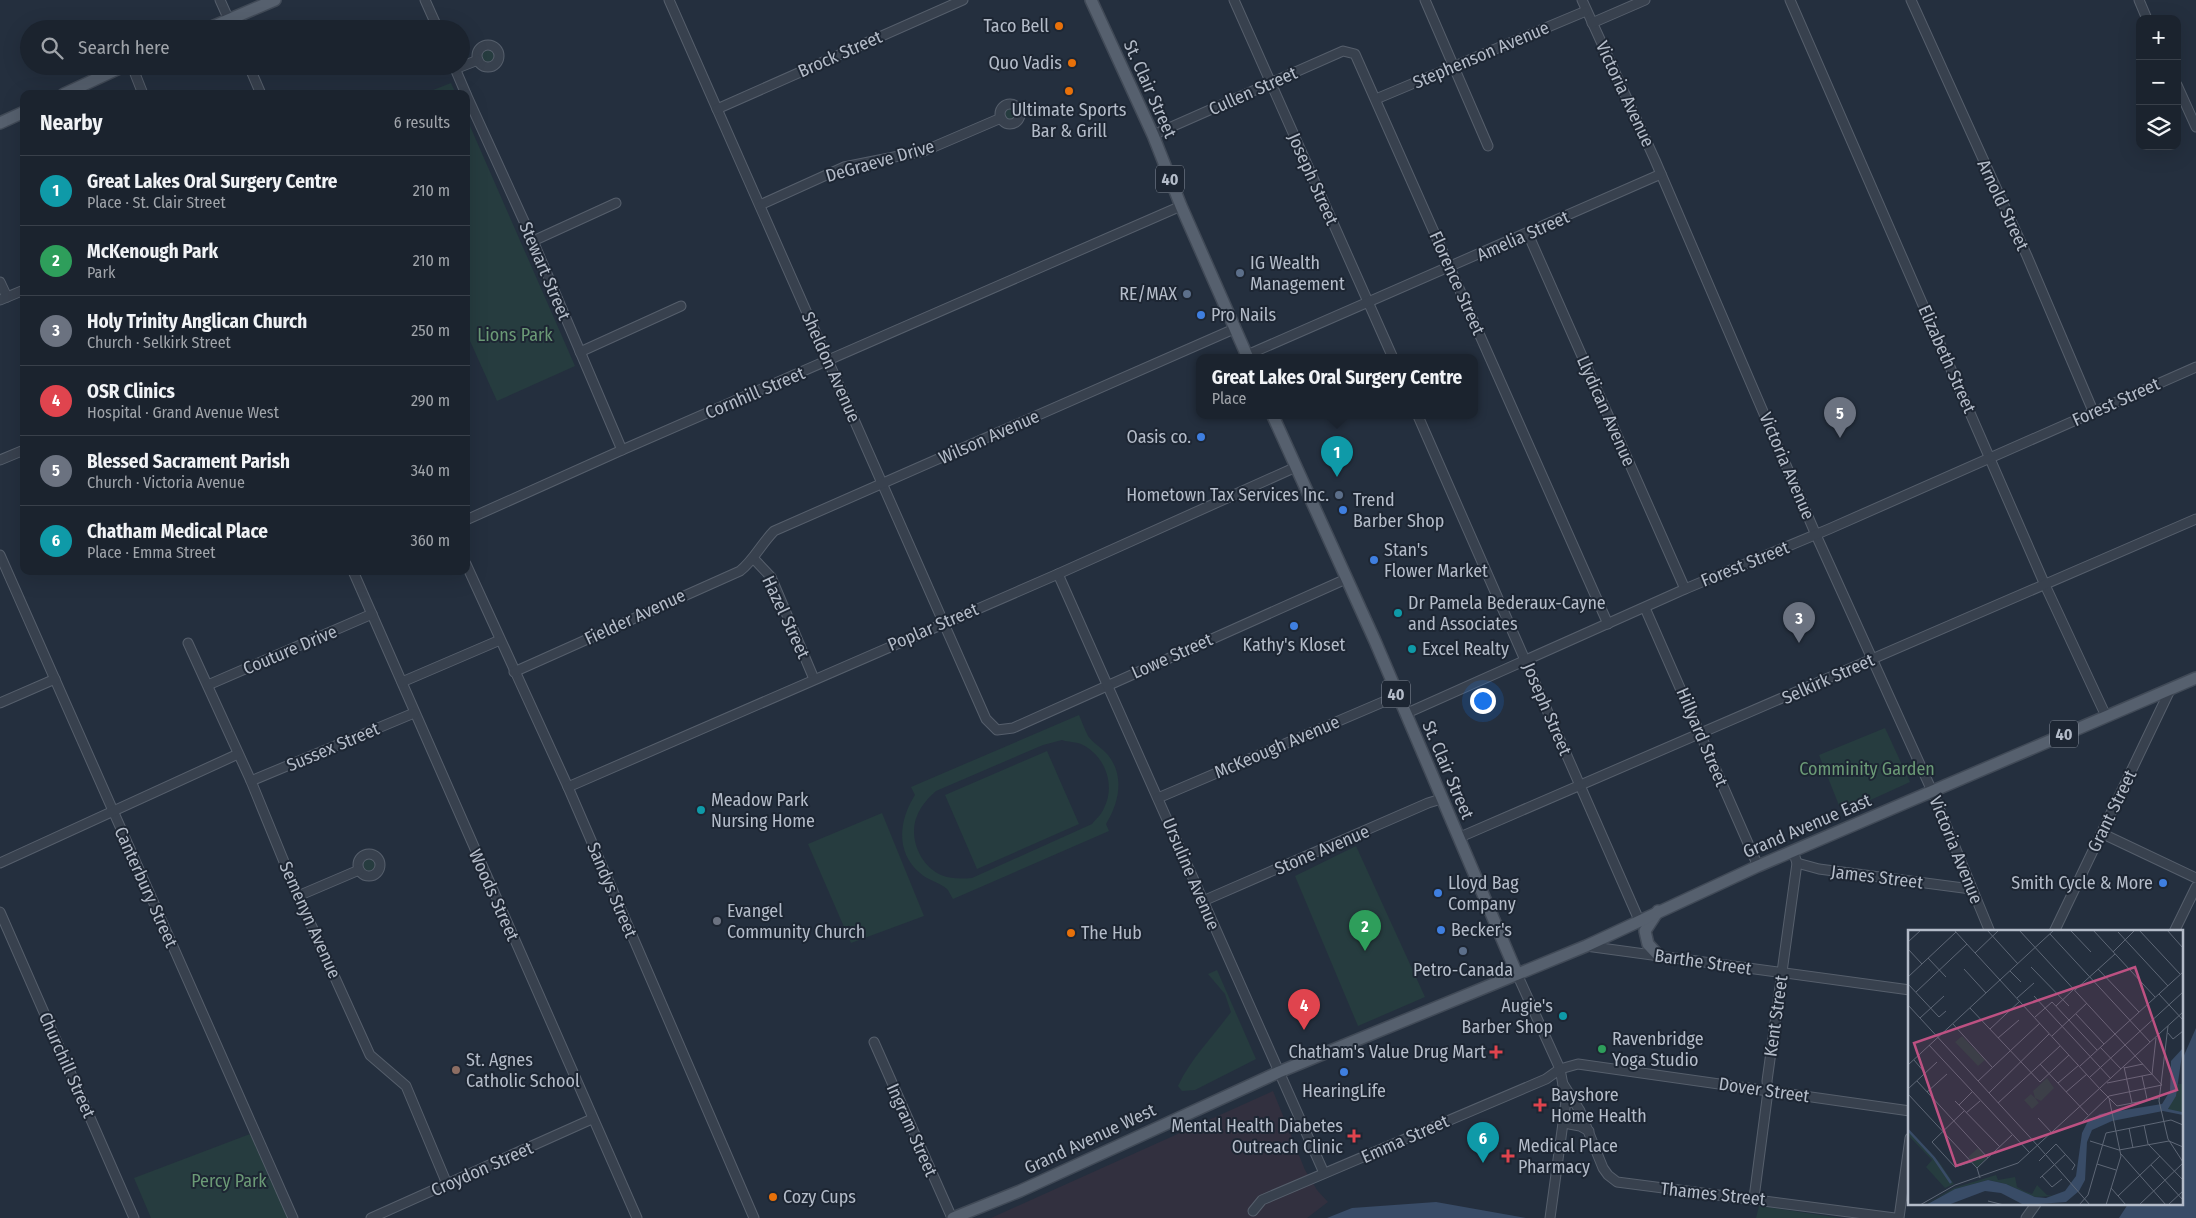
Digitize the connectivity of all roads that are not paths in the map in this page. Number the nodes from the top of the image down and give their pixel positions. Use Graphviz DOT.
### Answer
graph roads {
  1 [pos="220,0"];
  2 [pos="275,0"];
  3 [pos="425,0"];
  4 [pos="669,0"];
  5 [pos="963,0"];
  6 [pos="1091,0"];
  7 [pos="1234,0"];
  8 [pos="1425,0"];
  9 [pos="1582,0"];
  10 [pos="1645,0"];
  11 [pos="1790,0"];
  12 [pos="1911,0"];
  13 [pos="2139,0"];
  14 [pos="1586,11"];
  15 [pos="2145,15"];
  16 [pos="229,20"];
  17 [pos="238,20"];
  18 [pos="434,20"];
  19 [pos="1592,22"];
  20 [pos="1353,52"];
  21 [pos="478,60"];
  22 [pos="470,63"];
  23 [pos="1454,66"];
  24 [pos="105,75"];
  25 [pos="136,75"];
  26 [pos="253,75"];
  27 [pos="458,75"];
  28 [pos="1271,82"];
  29 [pos="73,90"];
  30 [pos="141,90"];
  31 [pos="259,90"];
  32 [pos="464,90"];
  33 [pos="2181,94"];
  34 [pos="1376,99"];
  35 [pos="470,103"];
  36 [pos="717,109"];
  37 [pos="20,114"];
  38 [pos="1001,118"];
  39 [pos="0,123"];
  40 [pos="2196,127"];
  41 [pos="1153,135"];
  42 [pos="1488,146"];
  43 [pos="1661,174"];
  44 [pos="616,203"];
  45 [pos="760,205"];
  46 [pos="1181,206"];
  47 [pos="1528,234"];
  48 [pos="533,241"];
  49 [pos="1450,268"];
  50 [pos="0,282"];
  51 [pos="20,292"];
  52 [pos="4,299"];
  53 [pos="1368,302"];
  54 [pos="681,306"];
  55 [pos="1234,328"];
  56 [pos="580,352"];
  57 [pos="1246,354"];
  58 [pos="1254,354"];
  59 [pos="1391,354"];
  60 [pos="828,361"];
  61 [pos="2196,367"];
  62 [pos="2093,411"];
  63 [pos="1274,419"];
  64 [pos="1419,419"];
  65 [pos="622,450"];
  66 [pos="20,452"];
  67 [pos="1991,459"];
  68 [pos="0,460"];
  69 [pos="1296,467"];
  70 [pos="882,484"];
  71 [pos="470,518"];
  72 [pos="2196,519"];
  73 [pos="1816,534"];
  74 [pos="0,555"];
  75 [pos="754,559"];
  76 [pos="470,573"];
  77 [pos="1058,574"];
  78 [pos="355,575"];
  79 [pos="1346,579"];
  80 [pos="2045,585"];
  81 [pos="1685,589"];
  82 [pos="1645,608"];
  83 [pos="372,614"];
  84 [pos="943,623"];
  85 [pos="1608,624"];
  86 [pos="500,640"];
  87 [pos="188,644"];
  88 [pos="1526,660"];
  89 [pos="1872,660"];
  90 [pos="514,672"];
  91 [pos="2196,678"];
  92 [pos="54,679"];
  93 [pos="814,679"];
  94 [pos="402,682"];
  95 [pos="208,685"];
  96 [pos="1107,686"];
  97 [pos="2170,690"];
  98 [pos="1397,696"];
  99 [pos="0,703"];
  100 [pos="414,713"];
  101 [pos="1405,714"];
  102 [pos="2106,716"];
  103 [pos="997,730"];
  104 [pos="1699,734"];
  105 [pos="238,754"];
  106 [pos="251,781"];
  107 [pos="568,787"];
  108 [pos="1580,787"];
  109 [pos="1932,791"];
  110 [pos="1158,798"];
  111 [pos="1441,800"];
  112 [pos="113,813"];
  113 [pos="2101,833"];
  114 [pos="1458,838"];
  115 [pos="1792,851"];
  116 [pos="0,863"];
  117 [pos="1797,863"];
  118 [pos="1758,866"];
  119 [pos="359,870"];
  120 [pos="2196,878"];
  121 [pos="2196,887"];
  122 [pos="1971,889"];
  123 [pos="298,896"];
  124 [pos="1203,901"];
  125 [pos="1658,911"];
  126 [pos="0,912"];
  127 [pos="1639,920"];
  128 [pos="1989,930"];
  129 [pos="2055,930"];
  130 [pos="2175,930"];
  131 [pos="1586,946"];
  132 [pos="1659,956"];
  133 [pos="1782,973"];
  134 [pos="1517,974"];
  135 [pos="1908,990"];
  136 [pos="874,1042"];
  137 [pos="1560,1069"];
  138 [pos="1279,1072"];
  139 [pos="1563,1084"];
  140 [pos="1768,1091"];
  141 [pos="1908,1111"];
  142 [pos="592,1119"];
  143 [pos="1564,1123"];
  144 [pos="1589,1131"];
  145 [pos="1908,1150"];
  146 [pos="1324,1173"];
  147 [pos="447,1184"];
  148 [pos="1754,1198"];
  149 [pos="2035,1206"];
  150 [pos="1253,1211"];
  151 [pos="134,1218"];
  152 [pos="293,1218"];
  153 [pos="371,1218"];
  154 [pos="638,1218"];
  155 [pos="754,1218"];
  156 [pos="952,1218"];
  157 [pos="1550,1218"];
  158 [pos="1897,1218"];
  159 [pos="2026,1218"];
  1 -- 16 [label="street"];
  2 -- 17 [label="main road"];
  3 -- 18 [label="street"];
  4 -- 36 [label="street, Sheldon Avenue"];
  5 -- 36 [label="street, Brock Street"];
  6 -- 41 [label="main road, St. Clair Street / 40"];
  7 -- 28 [label="street, Joseph Street"];
  8 -- 23 [label="street"];
  9 -- 14 [label="street, Victoria Avenue"];
  10 -- 19 [label="street"];
  11 -- 67 [label="street, Elizabeth Street"];
  12 -- 62 [label="street, Arnold Street"];
  13 -- 15 [label="street"];
  14 -- 19 [label="street, Victoria Avenue"];
  14 -- 23 [label="street, Stephenson Avenue"];
  19 -- 43 [label="street, Victoria Avenue"];
  20 -- 28 [label="street, Cullen Street"];
  20 -- 34 [label="street, Florence Street"];
  21 -- 22 [label="street"];
  23 -- 34 [label="street, Stephenson Avenue"];
  23 -- 42 [label="street"];
  24 -- 29 [label="main road"];
  25 -- 30 [label="street"];
  26 -- 31 [label="street"];
  27 -- 32 [label="street, Stewart Street"];
  28 -- 41 [label="street, Cullen Street"];
  28 -- 53 [label="street, Joseph Street"];
  33 -- 40 [label="street"];
  34 -- 49 [label="street, Florence Street"];
  35 -- 48 [label="street, Stewart Street"];
  36 -- 45 [label="street, Sheldon Avenue"];
  37 -- 39 [label="main road"];
  38 -- 45 [label="street, DeGraeve Drive"];
  41 -- 46 [label="main road, St. Clair Street / 40"];
  43 -- 47 [label="street, Amelia Street"];
  43 -- 73 [label="street, Victoria Avenue"];
  44 -- 48 [label="street"];
  45 -- 60 [label="street, Sheldon Avenue"];
  46 -- 55 [label="main road, St. Clair Street / 40"];
  46 -- 60 [label="street, Cornhill Street"];
  47 -- 49 [label="street, Amelia Street"];
  47 -- 81 [label="street, Llydican Avenue"];
  48 -- 56 [label="street, Stewart Street"];
  49 -- 53 [label="street, Amelia Street"];
  49 -- 85 [label="street, Florence Street"];
  50 -- 52 [label="street"];
  51 -- 52 [label="street"];
  53 -- 58 [label="street, Amelia Street"];
  53 -- 59 [label="street, Joseph Street"];
  54 -- 56 [label="street"];
  55 -- 57 [label="main road, St. Clair Street / 40"];
  55 -- 70 [label="street, Wilson Avenue"];
  56 -- 65 [label="street, Stewart Street"];
  60 -- 65 [label="street, Cornhill Street"];
  60 -- 70 [label="street, Sheldon Avenue"];
  61 -- 62 [label="street, Forest Street"];
  62 -- 67 [label="street, Forest Street"];
  63 -- 69 [label="main road, St. Clair Street / 40"];
  64 -- 88 [label="street, Joseph Street"];
  65 -- 71 [label="street, Cornhill Street"];
  66 -- 68 [label="street"];
  67 -- 73 [label="street, Forest Street"];
  67 -- 80 [label="street, Elizabeth Street"];
  69 -- 77 [label="street, Poplar Street"];
  69 -- 79 [label="main road, St. Clair Street / 40"];
  70 -- 75 [label="street, Wilson Avenue"];
  70 -- 84 [label="street, Sheldon Avenue"];
  72 -- 80 [label="street, Selkirk Street"];
  73 -- 81 [label="street, Forest Street"];
  73 -- 89 [label="street, Victoria Avenue"];
  74 -- 92 [label="street, Canterbury Street"];
  75 -- 90 [label="street, Fielder Avenue"];
  75 -- 93 [label="street, Hazel Street"];
  76 -- 86 [label="street, Sandys Street"];
  77 -- 84 [label="street, Poplar Street"];
  77 -- 96 [label="street, Ursuline Avenue"];
  78 -- 83 [label="street, Woods Street"];
  79 -- 96 [label="street, Lowe Street"];
  79 -- 98 [label="main road, St. Clair Street / 40"];
  80 -- 89 [label="street, Selkirk Street"];
  80 -- 102 [label="street, Elizabeth Street"];
  81 -- 82 [label="street, Forest Street"];
  82 -- 85 [label="street, Forest Street"];
  82 -- 104 [label="street, Hillyard Street"];
  83 -- 94 [label="street, Woods Street"];
  83 -- 95 [label="street, Couture Drive"];
  84 -- 93 [label="street, Poplar Street"];
  84 -- 103 [label="street, Sheldon Avenue"];
  85 -- 88 [label="street, Forest Street"];
  86 -- 90 [label="street, Sandys Street"];
  86 -- 94 [label="street"];
  87 -- 95 [label="street, Semenyn Avenue"];
  88 -- 101 [label="street, Forest Street"];
  88 -- 108 [label="street, Joseph Street"];
  89 -- 104 [label="street, Selkirk Street"];
  89 -- 109 [label="street, Victoria Avenue"];
  90 -- 107 [label="street, Sandys Street"];
  91 -- 97 [label="main road, Grand Avenue East / 40"];
  92 -- 99 [label="street"];
  92 -- 112 [label="street, Canterbury Street"];
  93 -- 107 [label="street, Poplar Street"];
  94 -- 100 [label="street, Woods Street"];
  95 -- 105 [label="street, Semenyn Avenue"];
  96 -- 103 [label="street, Lowe Street"];
  96 -- 110 [label="street, Ursuline Avenue"];
  97 -- 102 [label="main road, Grand Avenue East / 40"];
  97 -- 113 [label="street, Grant Street"];
  98 -- 101 [label="main road, St. Clair Street / 40"];
  98 -- 110 [label="street, McKeough Avenue"];
  100 -- 106 [label="street, Sussex Street"];
  100 -- 142 [label="street, Woods Street"];
  101 -- 111 [label="main road, St. Clair Street / 40"];
  102 -- 109 [label="main road, Grand Avenue East / 40"];
  104 -- 108 [label="street, Selkirk Street"];
  104 -- 118 [label="street, Hillyard Street"];
  105 -- 106 [label="street, Semenyn Avenue"];
  105 -- 112 [label="street"];
  106 -- 123 [label="street, Semenyn Avenue"];
  107 -- 155 [label="street, Sandys Street"];
  108 -- 114 [label="street, Selkirk Street"];
  108 -- 127 [label="street, Joseph Street"];
  109 -- 115 [label="main road, Grand Avenue East / 40"];
  109 -- 122 [label="street, Victoria Avenue"];
  110 -- 124 [label="street, Ursuline Avenue"];
  111 -- 114 [label="main road, St. Clair Street / 40"];
  111 -- 124 [label="street, Stone Avenue"];
  112 -- 116 [label="street"];
  112 -- 152 [label="street, Canterbury Street"];
  113 -- 120 [label="street"];
  113 -- 129 [label="street, Grant Street"];
  114 -- 134 [label="main road, St. Clair Street / 40"];
  115 -- 117 [label="street"];
  115 -- 118 [label="main road, Grand Avenue East / 40"];
  117 -- 122 [label="street, James Street"];
  117 -- 133 [label="street, Kent Street"];
  118 -- 125 [label="main road, Grand Avenue East / 40"];
  119 -- 123 [label="street"];
  121 -- 130 [label="street"];
  122 -- 128 [label="street, Victoria Avenue"];
  123 -- 147 [label="street, Semenyn Avenue"];
  124 -- 138 [label="street, Ursuline Avenue"];
  125 -- 127 [label="main road, Grand Avenue East / 40"];
  125 -- 132 [label="main road"];
  126 -- 151 [label="street, Churchill Street"];
  127 -- 131 [label="main road, Grand Avenue East / 40"];
  131 -- 132 [label="street, Barthe Street"];
  131 -- 134 [label="main road, Grand Avenue East / 40"];
  132 -- 133 [label="street, Barthe Street"];
  133 -- 135 [label="street, Barthe Street"];
  133 -- 140 [label="street, Kent Street"];
  134 -- 137 [label="street, St. Clair Street"];
  134 -- 138 [label="main road, Grand Avenue West"];
  136 -- 156 [label="street, Ingram Street"];
  137 -- 139 [label="street, St. Clair Street"];
  137 -- 140 [label="street, Dover Street"];
  137 -- 146 [label="street, Emma Street"];
  138 -- 146 [label="street, Ursuline Avenue"];
  138 -- 156 [label="main road, Grand Avenue West"];
  139 -- 143 [label="street"];
  139 -- 144 [label="street, Thames Street"];
  140 -- 141 [label="street, Dover Street"];
  140 -- 148 [label="street, Kent Street"];
  142 -- 147 [label="street, Croydon Street"];
  142 -- 154 [label="street, Woods Street"];
  143 -- 144 [label="street"];
  143 -- 157 [label="street"];
  144 -- 148 [label="street, Thames Street"];
  145 -- 158 [label="street"];
  146 -- 150 [label="street, Emma Street"];
  147 -- 153 [label="street, Croydon Street"];
  148 -- 158 [label="street, Thames Street"];
  149 -- 159 [label="street"];
}
